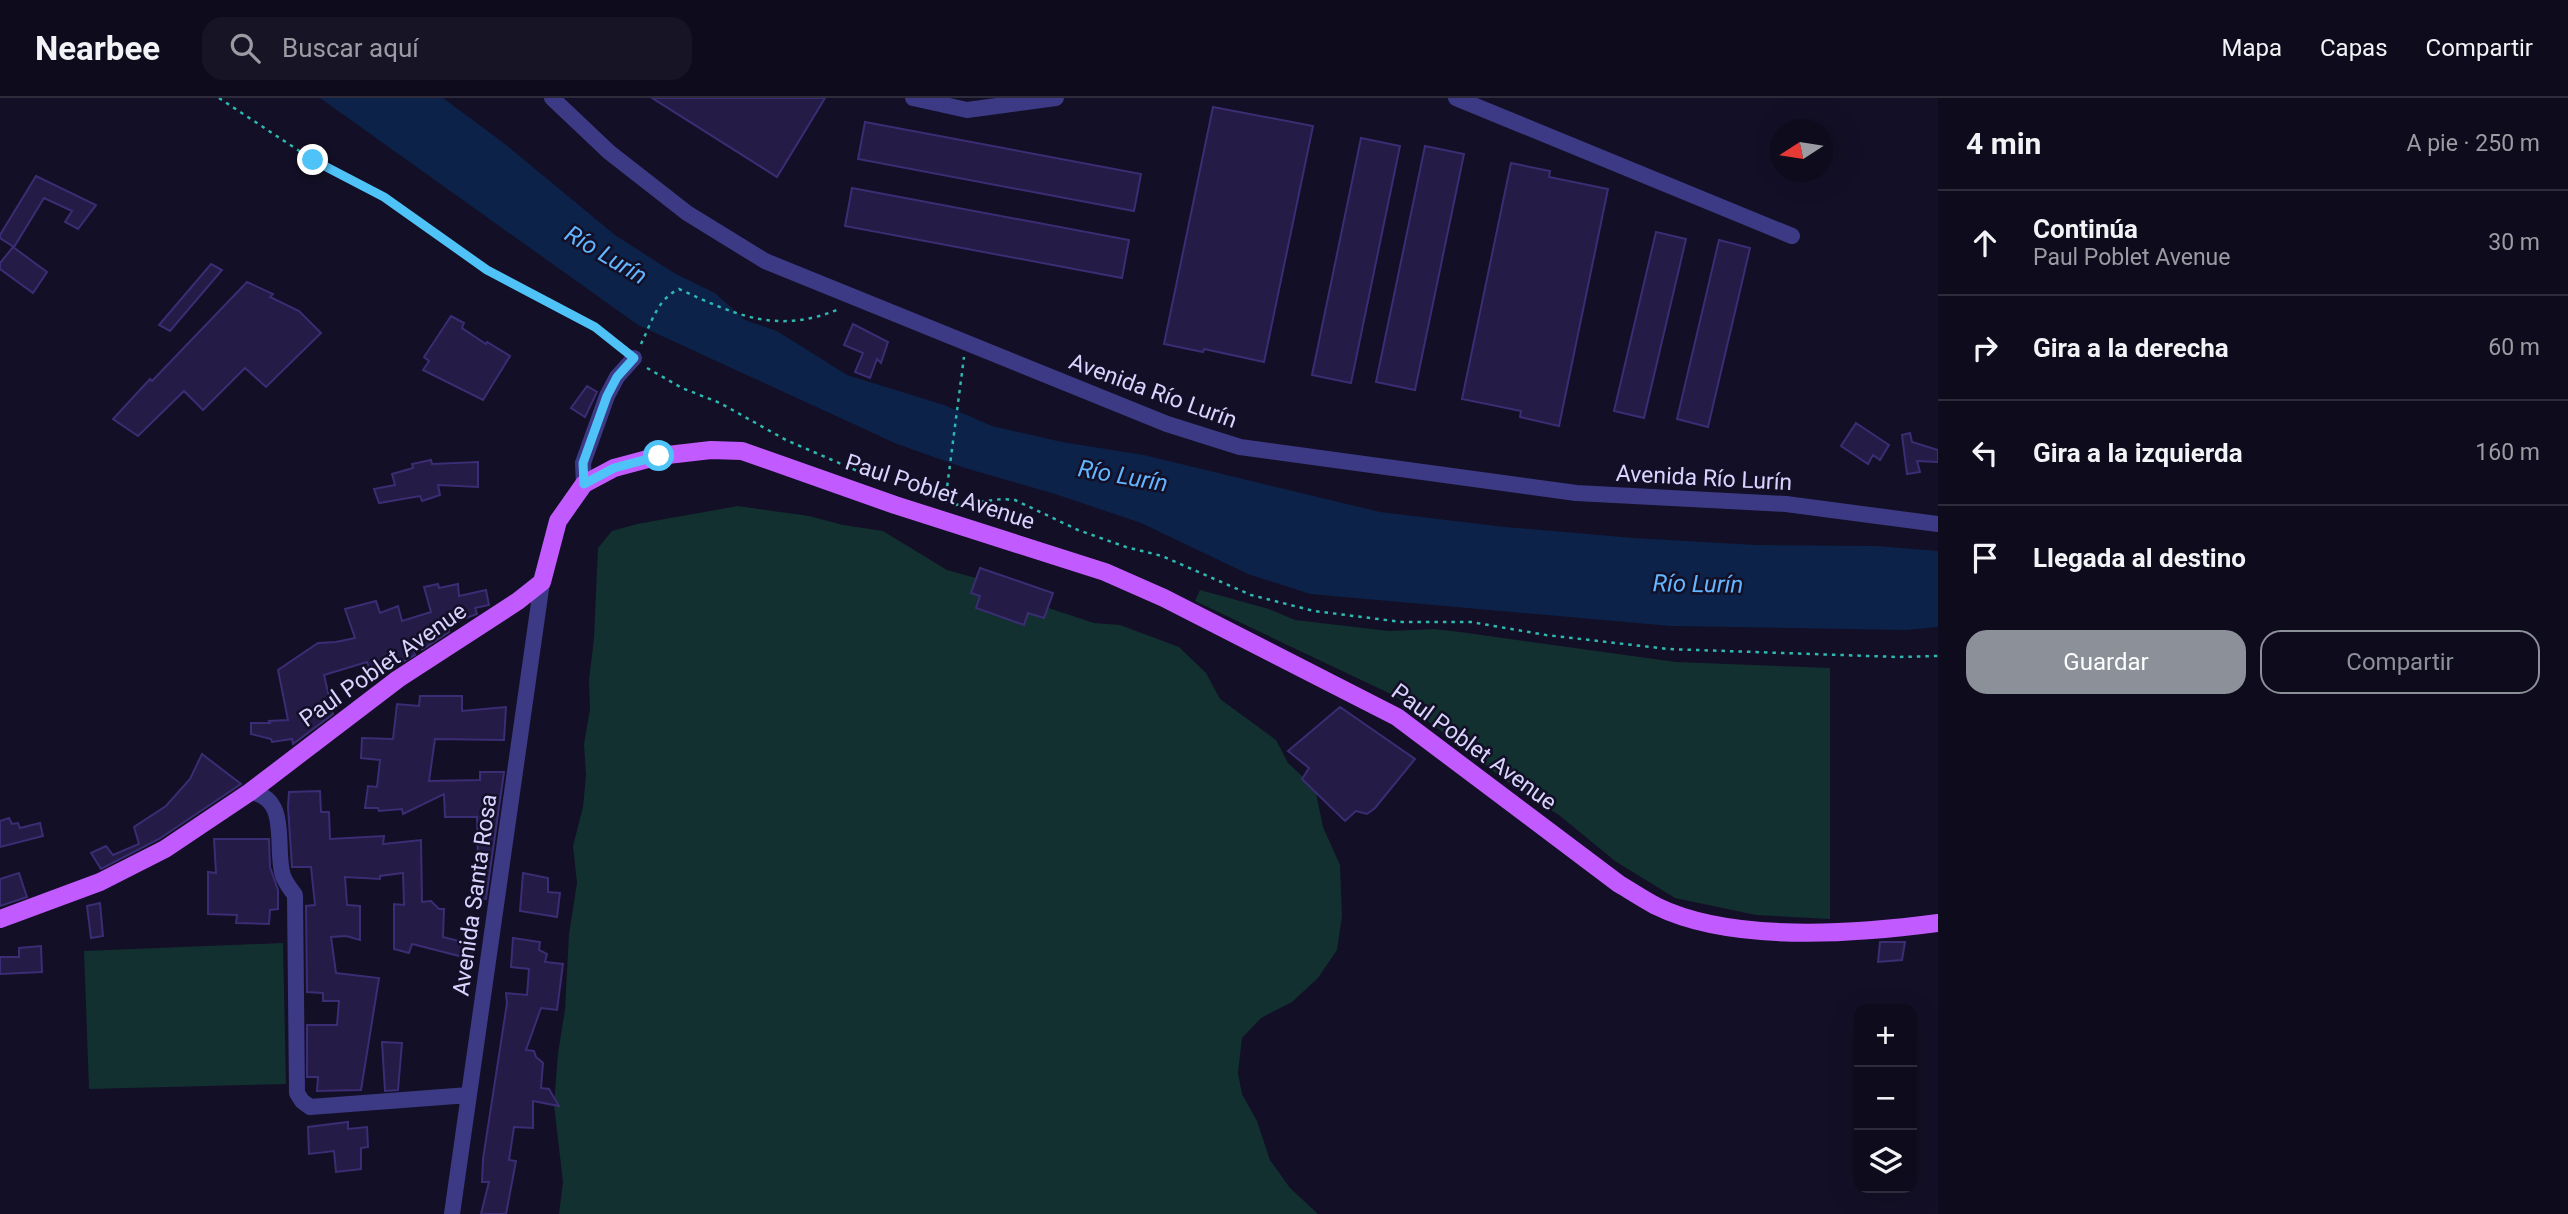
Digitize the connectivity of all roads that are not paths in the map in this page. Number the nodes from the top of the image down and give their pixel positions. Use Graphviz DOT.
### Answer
graph roads {
  1 [pos="552,98"];
  2 [pos="913,98"];
  3 [pos="1056,98"];
  4 [pos="1456,98"];
  5 [pos="1792,236"];
  6 [pos="634,358"];
  7 [pos="584,484"];
  8 [pos="1938,524"];
  9 [pos="542,582"];
  10 [pos="250,792"];
  11 [pos="0,919"];
  12 [pos="1938,923"];
  13 [pos="469,1095"];
  14 [pos="452,1214"];
  1 -- 8 [label="street, Avenida Río Lurín"];
  2 -- 3 [label="street"];
  4 -- 5 [label="street"];
  6 -- 7 [label="street"];
  7 -- 9 [label="main road, Paul Poblet Avenue"];
  7 -- 12 [label="main road, Paul Poblet Avenue"];
  9 -- 10 [label="main road, Paul Poblet Avenue"];
  9 -- 13 [label="street, Avenida Santa Rosa"];
  10 -- 11 [label="main road, Paul Poblet Avenue"];
  10 -- 13 [label="street"];
  13 -- 14 [label="street, Avenida Santa Rosa"];
}
